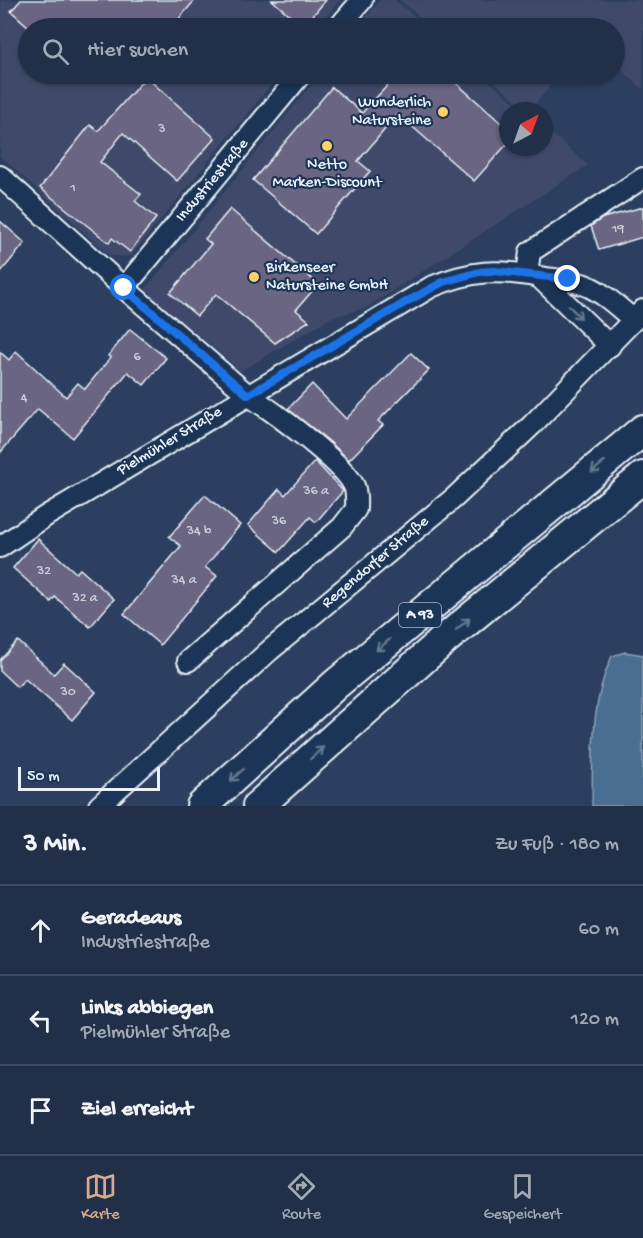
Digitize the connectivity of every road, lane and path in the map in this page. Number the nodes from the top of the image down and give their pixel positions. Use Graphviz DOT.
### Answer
graph roads {
  1 [pos="362,0"];
  2 [pos="347,18"];
  3 [pos="293,84"];
  4 [pos="0,176"];
  5 [pos="643,178"];
  6 [pos="534,276"];
  7 [pos="124,288"];
  8 [pos="638,315"];
  9 [pos="610,346"];
  10 [pos="248,395"];
  11 [pos="643,430"];
  12 [pos="643,477"];
  13 [pos="0,547"];
  14 [pos="188,661"];
  15 [pos="99,806"];
  16 [pos="202,806"];
  17 [pos="258,806"];
  1 -- 2 [label="street"];
  3 -- 7 [label="street, Industriestraße"];
  4 -- 7 [label="street"];
  5 -- 6 [label="street"];
  6 -- 8 [label="street, Pielmühler Straße"];
  6 -- 9 [label="street, one-way"];
  6 -- 10 [label="street, Pielmühler Straße"];
  7 -- 10 [label="street"];
  8 -- 9 [label="street, Regendorfer Straße"];
  9 -- 15 [label="street, Regendorfer Straße"];
  10 -- 13 [label="street, Pielmühler Straße"];
  10 -- 14 [label="street"];
  11 -- 16 [label="highway, A 93, one-way"];
  17 -- 12 [label="highway, A 93, one-way"];
}
